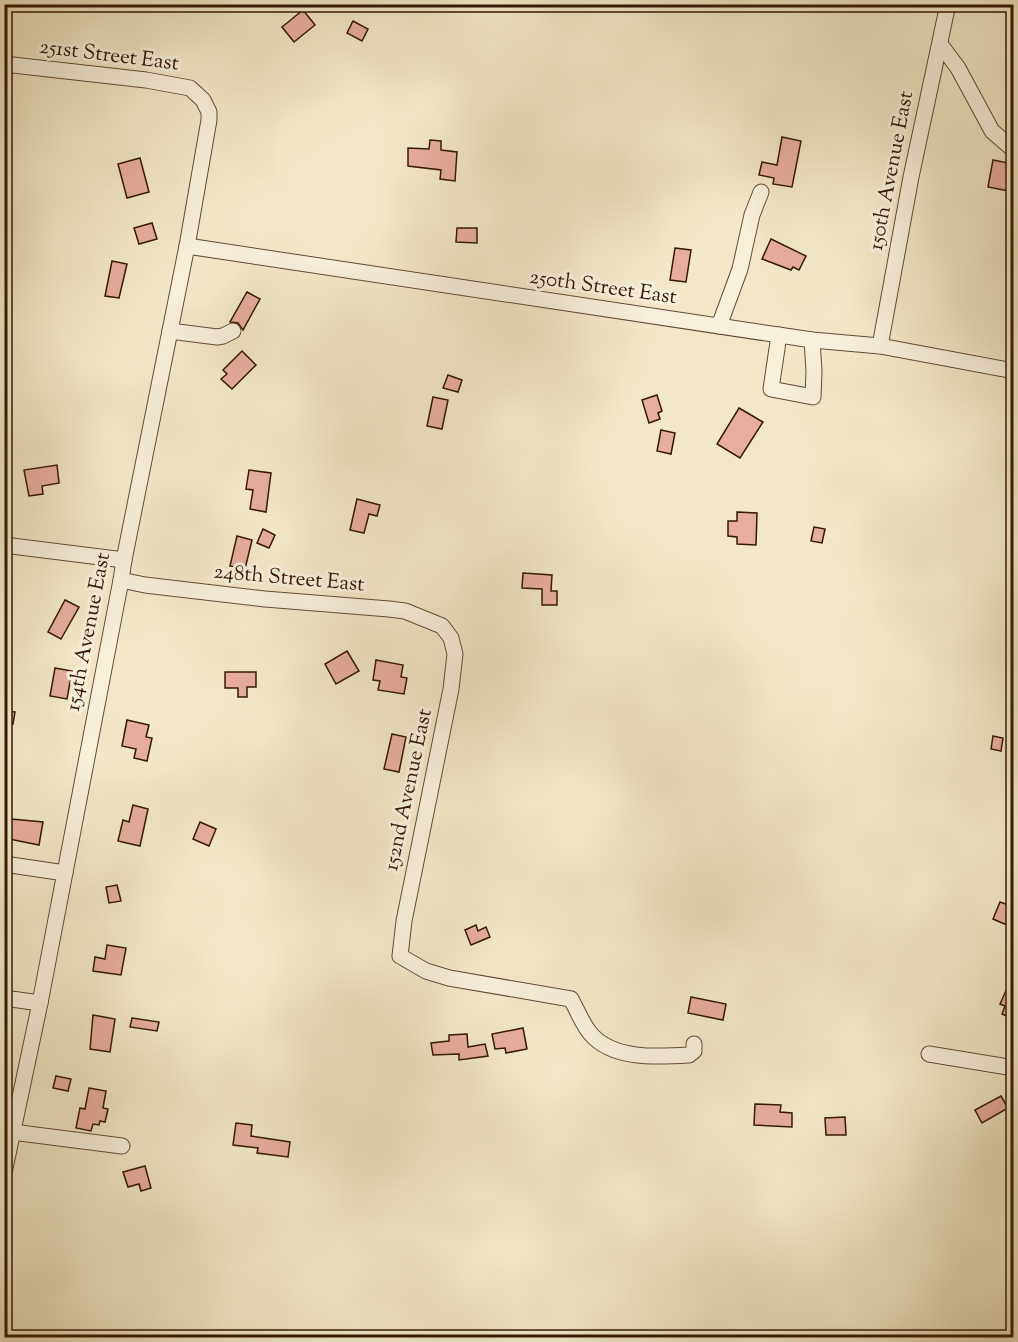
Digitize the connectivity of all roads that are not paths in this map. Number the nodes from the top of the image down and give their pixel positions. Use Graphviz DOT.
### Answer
graph roads {
  1 [pos="948,4"];
  2 [pos="940,44"];
  3 [pos="4,64"];
  4 [pos="202,100"];
  5 [pos="1014,150"];
  6 [pos="761,192"];
  7 [pos="187,246"];
  8 [pos="719,326"];
  9 [pos="170,331"];
  10 [pos="233,331"];
  11 [pos="779,335"];
  12 [pos="812,340"];
  13 [pos="880,346"];
  14 [pos="1014,371"];
  15 [pos="4,545"];
  16 [pos="124,560"];
  17 [pos="121,580"];
  18 [pos="448,633"];
  19 [pos="4,864"];
  20 [pos="64,873"];
  21 [pos="4,998"];
  22 [pos="40,1003"];
  23 [pos="694,1044"];
  24 [pos="929,1054"];
  25 [pos="1014,1068"];
  26 [pos="9,1135"];
  27 [pos="122,1146"];
  28 [pos="4,1173"];
  1 -- 2 [label="street, 150th Avenue East"];
  2 -- 5 [label="street"];
  2 -- 13 [label="street, 150th Avenue East"];
  3 -- 4 [label="street, 251st Street East"];
  4 -- 7 [label="street, 154th Avenue East"];
  6 -- 8 [label="street"];
  7 -- 8 [label="street, 250th Street East"];
  7 -- 9 [label="street, 154th Avenue East"];
  8 -- 11 [label="street, 250th Street East"];
  9 -- 10 [label="street"];
  9 -- 16 [label="street, 154th Avenue East"];
  11 -- 12 [label="street, 250th Street East"];
  11 -- 12 [label="street"];
  12 -- 13 [label="street, 250th Street East"];
  13 -- 14 [label="street, 250th Street East"];
  15 -- 16 [label="street"];
  16 -- 17 [label="street, 154th Avenue East"];
  17 -- 18 [label="street, 248th Street East"];
  17 -- 20 [label="street, 154th Avenue East"];
  18 -- 23 [label="street, 152nd Avenue East"];
  19 -- 20 [label="street"];
  20 -- 22 [label="street, 154th Avenue East"];
  21 -- 22 [label="street"];
  22 -- 26 [label="street, 154th Avenue East"];
  24 -- 25 [label="street"];
  26 -- 27 [label="street"];
  26 -- 28 [label="street, 154th Avenue East"];
}
